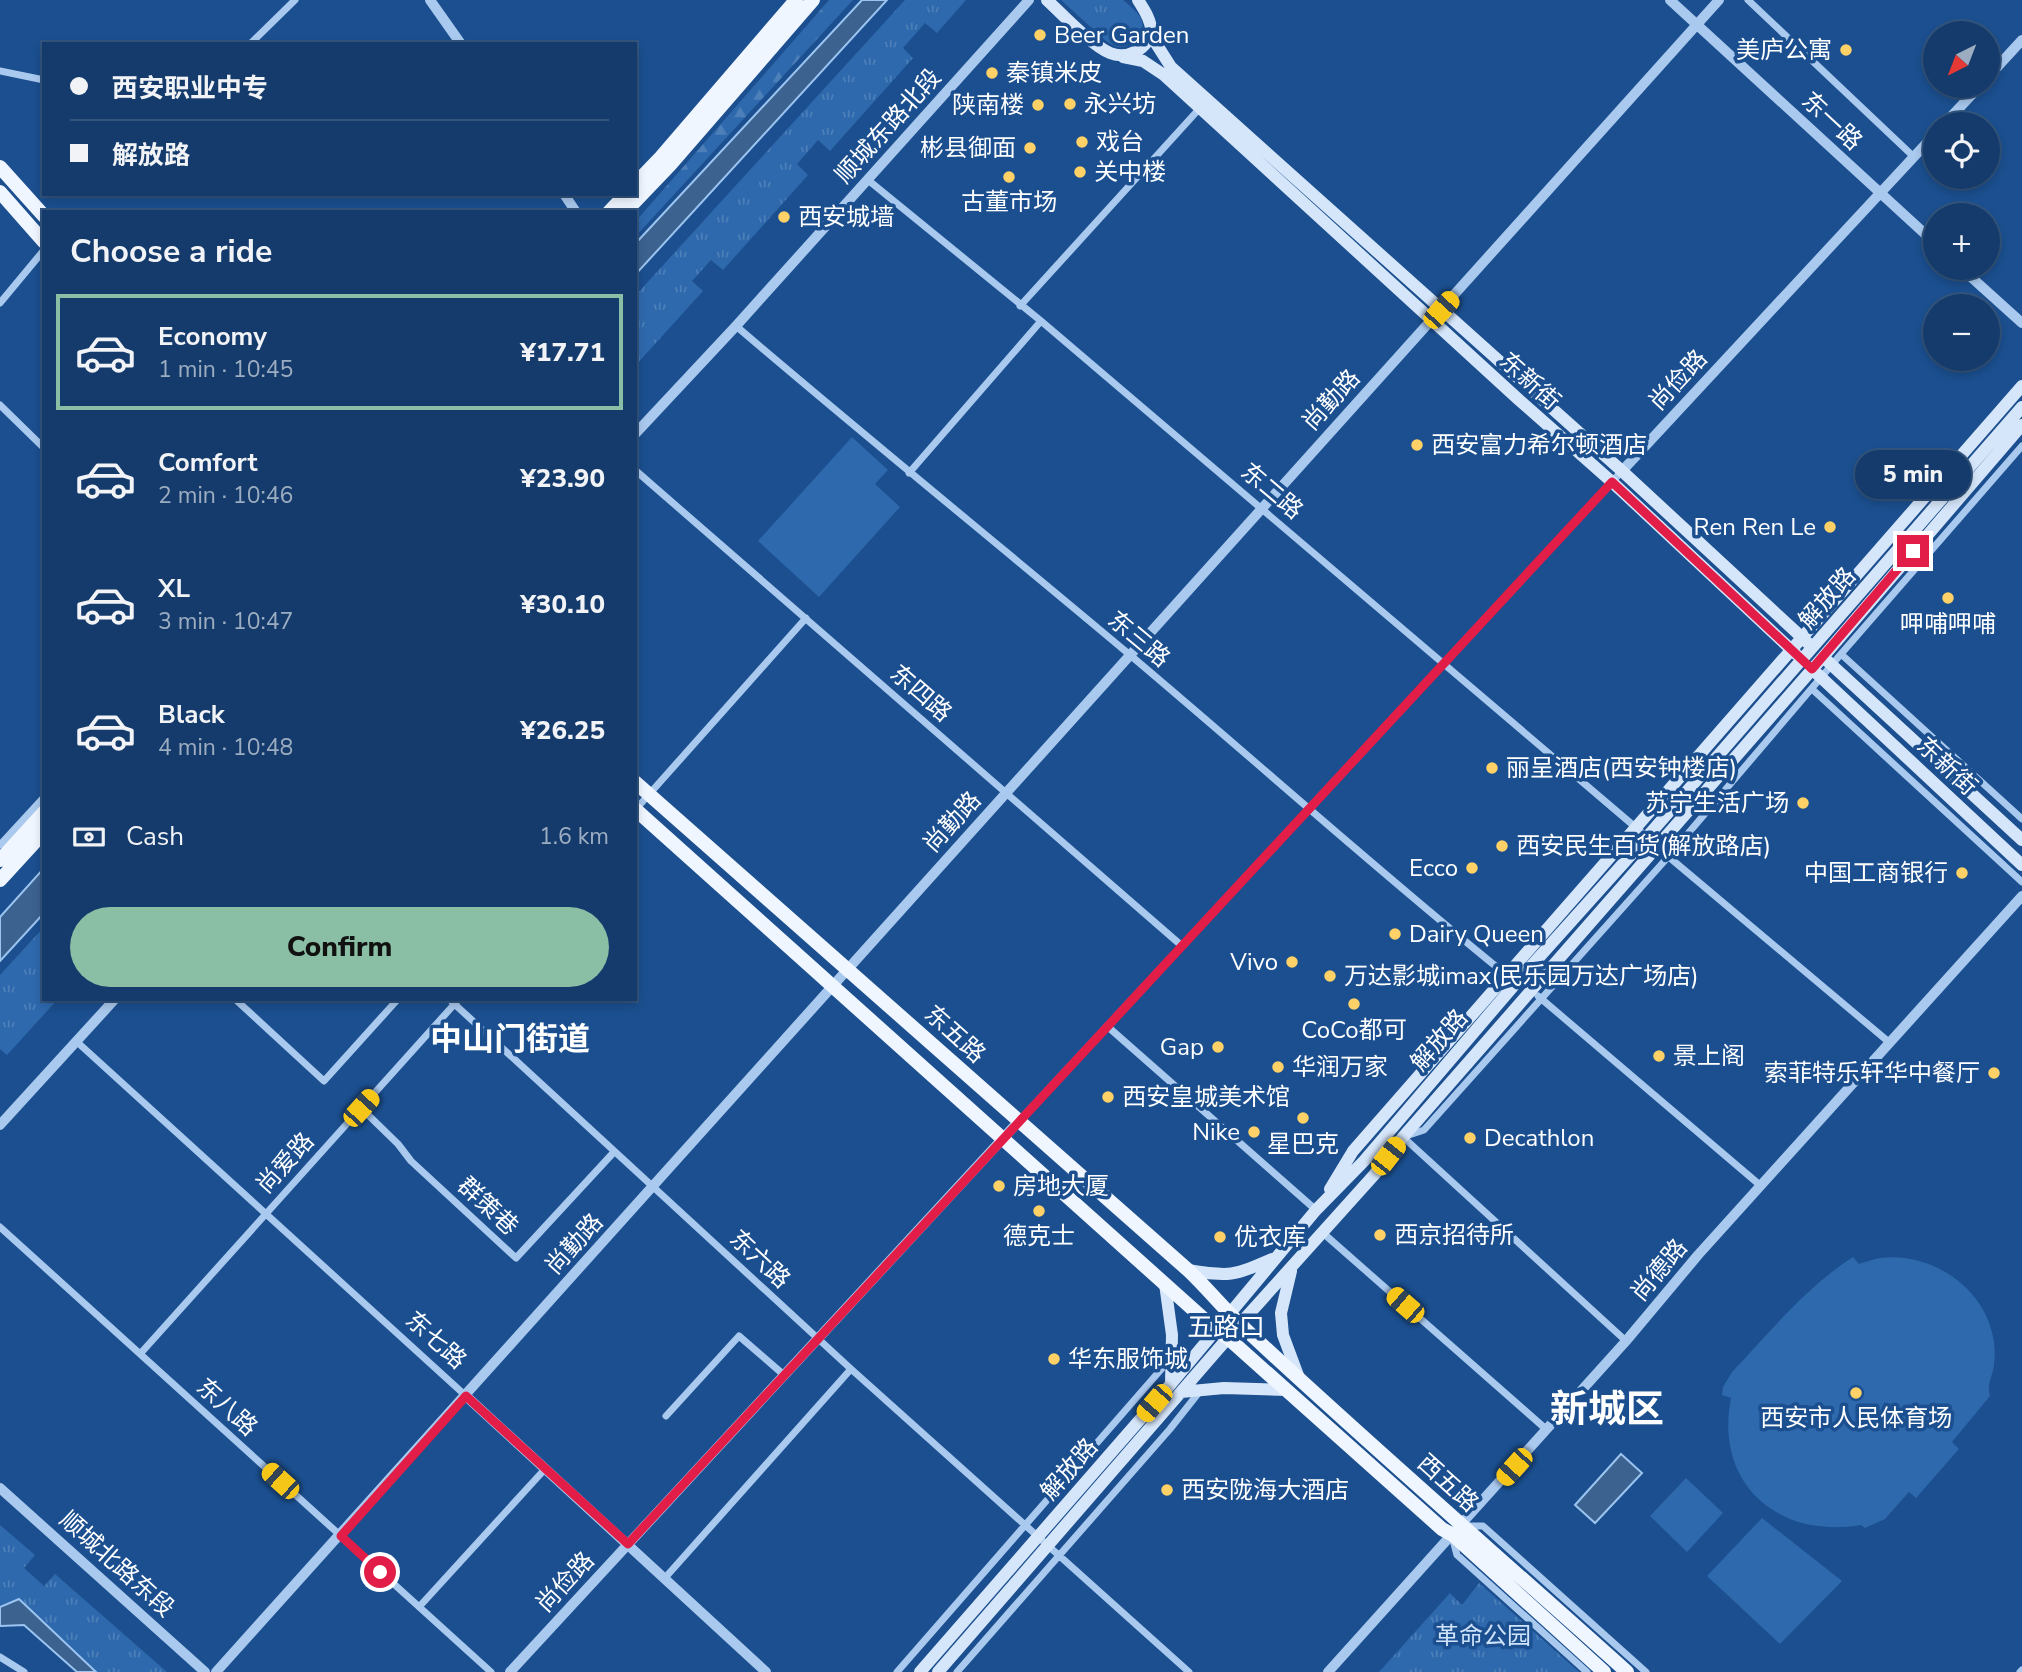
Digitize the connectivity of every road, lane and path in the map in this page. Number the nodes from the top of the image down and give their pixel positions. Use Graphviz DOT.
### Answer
graph roads {
  1 [pos="295,0"];
  2 [pos="429,0"];
  3 [pos="796,0"];
  4 [pos="813,0"];
  5 [pos="1029,0"];
  6 [pos="1047,0"];
  7 [pos="1138,0"];
  8 [pos="1670,0"];
  9 [pos="1719,0"];
  10 [pos="1748,0"];
  11 [pos="1697,24"];
  12 [pos="1150,34"];
  13 [pos="2022,40"];
  14 [pos="252,42"];
  15 [pos="460,42"];
  16 [pos="1123,57"];
  17 [pos="2000,64"];
  18 [pos="0,71"];
  19 [pos="42,80"];
  20 [pos="1969,98"];
  21 [pos="1200,108"];
  22 [pos="1955,112"];
  23 [pos="1923,147"];
  24 [pos="1914,157"];
  25 [pos="0,167"];
  26 [pos="868,180"];
  27 [pos="637,182"];
  28 [pos="0,192"];
  29 [pos="1879,194"];
  30 [pos="624,196"];
  31 [pos="611,210"];
  32 [pos="627,210"];
  33 [pos="42,214"];
  34 [pos="1923,233"];
  35 [pos="42,240"];
  36 [pos="42,252"];
  37 [pos="1974,280"];
  38 [pos="0,303"];
  39 [pos="1020,306"];
  40 [pos="1441,310"];
  41 [pos="1431,320"];
  42 [pos="1041,321"];
  43 [pos="2022,323"];
  44 [pos="736,326"];
  45 [pos="2022,386"];
  46 [pos="0,405"];
  47 [pos="2022,407"];
  48 [pos="2022,425"];
  49 [pos="637,432"];
  50 [pos="42,446"];
  51 [pos="2022,446"];
  52 [pos="1622,471"];
  53 [pos="637,472"];
  54 [pos="909,474"];
  55 [pos="1612,482"];
  56 [pos="1262,509"];
  57 [pos="806,618"];
  58 [pos="1808,642"];
  59 [pos="1792,650"];
  60 [pos="1841,654"];
  61 [pos="1130,656"];
  62 [pos="1802,659"];
  63 [pos="1827,661"];
  64 [pos="1444,663"];
  65 [pos="1817,673"];
  66 [pos="1812,689"];
  67 [pos="637,784"];
  68 [pos="1007,793"];
  69 [pos="650,794"];
  70 [pos="42,799"];
  71 [pos="637,808"];
  72 [pos="1309,809"];
  73 [pos="637,812"];
  74 [pos="42,817"];
  75 [pos="2022,819"];
  76 [pos="1642,833"];
  77 [pos="2022,840"];
  78 [pos="0,845"];
  79 [pos="1657,847"];
  80 [pos="1668,857"];
  81 [pos="0,860"];
  82 [pos="2022,865"];
  83 [pos="0,880"];
  84 [pos="2022,881"];
  85 [pos="2022,896"];
  86 [pos="1182,946"];
  87 [pos="849,969"];
  88 [pos="1512,979"];
  89 [pos="833,986"];
  90 [pos="1536,994"];
  91 [pos="113,1001"];
  92 [pos="237,1001"];
  93 [pos="396,1001"];
  94 [pos="454,1001"];
  95 [pos="1107,1026"];
  96 [pos="76,1041"];
  97 [pos="1890,1043"];
  98 [pos="1413,1103"];
  99 [pos="1393,1106"];
  100 [pos="361,1108"];
  101 [pos="1019,1121"];
  102 [pos="0,1125"];
  103 [pos="1403,1137"];
  104 [pos="1003,1139"];
  105 [pos="614,1152"];
  106 [pos="1761,1186"];
  107 [pos="653,1187"];
  108 [pos="1317,1210"];
  109 [pos="267,1213"];
  110 [pos="0,1227"];
  111 [pos="1323,1233"];
  112 [pos="1275,1257"];
  113 [pos="1291,1268"];
  114 [pos="1188,1270"];
  115 [pos="1165,1284"];
  116 [pos="1229,1312"];
  117 [pos="1240,1324"];
  118 [pos="1215,1329"];
  119 [pos="1228,1338"];
  120 [pos="818,1339"];
  121 [pos="1626,1341"];
  122 [pos="140,1354"];
  123 [pos="1171,1358"];
  124 [pos="851,1369"];
  125 [pos="784,1376"];
  126 [pos="1299,1378"];
  127 [pos="1176,1388"];
  128 [pos="1286,1390"];
  129 [pos="1200,1391"];
  130 [pos="466,1396"];
  131 [pos="666,1416"];
  132 [pos="1548,1430"];
  133 [pos="545,1469"];
  134 [pos="0,1488"];
  135 [pos="1025,1526"];
  136 [pos="1457,1530"];
  137 [pos="341,1536"];
  138 [pos="1037,1536"];
  139 [pos="628,1544"];
  140 [pos="1048,1546"];
  141 [pos="1059,1556"];
  142 [pos="664,1579"];
  143 [pos="419,1607"];
  144 [pos="0,1657"];
  145 [pos="24,1672"];
  146 [pos="205,1672"];
  147 [pos="216,1672"];
  148 [pos="491,1672"];
  149 [pos="510,1672"];
  150 [pos="766,1672"];
  151 [pos="897,1672"];
  152 [pos="920,1672"];
  153 [pos="938,1672"];
  154 [pos="957,1672"];
  155 [pos="1189,1672"];
  156 [pos="1328,1672"];
  157 [pos="1587,1672"];
  158 [pos="1604,1672"];
  159 [pos="1627,1672"];
  160 [pos="1646,1672"];
  1 -- 14 [label="street"];
  2 -- 15 [label="street"];
  3 -- 27 [label="main road"];
  4 -- 32 [label="main road"];
  5 -- 26 [label="street, 顺城东路北段"];
  6 -- 16 [label="main road, 东新街"];
  7 -- 12 [label="main road, 东新街"];
  8 -- 11 [label="street, 东一路"];
  9 -- 11 [label="street, 尚勤路"];
  10 -- 24 [label="street"];
  11 -- 29 [label="street, 东一路"];
  11 -- 40 [label="street, 尚勤路"];
  12 -- 16 [label="main road"];
  12 -- 40 [label="main road, 东新街"];
  13 -- 17 [label="street"];
  16 -- 21 [label="main road, 东新街"];
  18 -- 19 [label="street"];
  20 -- 22 [label="street"];
  21 -- 39 [label="street"];
  21 -- 41 [label="main road, 东新街"];
  23 -- 24 [label="street, 尚俭路"];
  24 -- 29 [label="street, 尚俭路"];
  25 -- 33 [label="main road"];
  26 -- 39 [label="street, 东二路"];
  26 -- 44 [label="street, 顺城东路北段"];
  28 -- 35 [label="main road"];
  29 -- 34 [label="street, 东一路"];
  29 -- 52 [label="street, 尚俭路"];
  30 -- 31 [label="main road"];
  36 -- 38 [label="street"];
  37 -- 43 [label="street"];
  39 -- 42 [label="street, 东二路"];
  40 -- 41 [label="street, 尚勤路"];
  40 -- 52 [label="main road, 东新街"];
  41 -- 55 [label="main road, 东新街"];
  41 -- 56 [label="street, 尚勤路"];
  42 -- 54 [label="street"];
  42 -- 56 [label="street, 东二路"];
  44 -- 49 [label="street, 顺城东路北段"];
  44 -- 54 [label="street, 东三路"];
  45 -- 58 [label="main road"];
  46 -- 50 [label="street"];
  47 -- 58 [label="main road, 解放路"];
  48 -- 63 [label="main road, 解放路"];
  51 -- 60 [label="street"];
  52 -- 55 [label="street, 尚俭路"];
  52 -- 58 [label="main road, 东新街"];
  53 -- 57 [label="street, 东四路"];
  54 -- 61 [label="street, 东三路"];
  55 -- 59 [label="main road, 东新街"];
  55 -- 64 [label="street, 尚俭路"];
  56 -- 61 [label="street, 尚勤路"];
  56 -- 64 [label="street, 东二路"];
  57 -- 68 [label="street, 东四路"];
  57 -- 69 [label="street"];
  58 -- 59 [label="main road"];
  58 -- 62 [label="main road, 解放路"];
  58 -- 63 [label="street, 东新街"];
  59 -- 62 [label="main road, 东新街"];
  59 -- 76 [label="main road"];
  60 -- 63 [label="street"];
  60 -- 75 [label="street"];
  61 -- 68 [label="street, 尚勤路"];
  61 -- 72 [label="street, 东三路"];
  62 -- 65 [label="street, 东新街"];
  62 -- 76 [label="main road, 解放路"];
  63 -- 65 [label="main road, 解放路"];
  63 -- 77 [label="main road, 东新街"];
  64 -- 72 [label="street, 尚俭路"];
  64 -- 76 [label="street, 东二路"];
  65 -- 66 [label="street"];
  65 -- 79 [label="main road, 解放路"];
  65 -- 82 [label="main road, 东新街"];
  66 -- 80 [label="street"];
  66 -- 84 [label="street"];
  67 -- 69 [label="main road, 东五路"];
  68 -- 86 [label="street, 东四路"];
  68 -- 87 [label="street, 尚勤路"];
  69 -- 71 [label="street"];
  69 -- 87 [label="main road, 东五路"];
  70 -- 78 [label="street"];
  72 -- 86 [label="street, 尚俭路"];
  72 -- 88 [label="street, 东三路"];
  73 -- 89 [label="main road, 东五路"];
  74 -- 81 [label="main road"];
  74 -- 83 [label="main road"];
  76 -- 88 [label="main road, 解放路"];
  79 -- 80 [label="street"];
  79 -- 90 [label="main road, 解放路"];
  80 -- 90 [label="street"];
  80 -- 97 [label="street"];
  85 -- 97 [label="street, 尚德路"];
  86 -- 95 [label="street, 尚俭路"];
  87 -- 89 [label="street, 尚勤路"];
  87 -- 101 [label="main road, 东五路"];
  88 -- 98 [label="main road, 解放路"];
  88 -- 99 [label="main road"];
  89 -- 104 [label="main road, 东五路"];
  89 -- 107 [label="street, 尚勤路"];
  90 -- 103 [label="main road, 解放路"];
  90 -- 106 [label="street"];
  91 -- 96 [label="street"];
  92 -- 93 [label="street"];
  94 -- 100 [label="street, 尚爱路"];
  94 -- 105 [label="street, 东六路"];
  95 -- 101 [label="street, 尚俭路"];
  95 -- 108 [label="street"];
  96 -- 102 [label="street"];
  96 -- 109 [label="street, 东七路"];
  97 -- 106 [label="street, 尚德路"];
  98 -- 99 [label="main road"];
  98 -- 108 [label="main road, 解放路"];
  99 -- 108 [label="main road"];
  100 -- 105 [label="street, 群策巷"];
  100 -- 109 [label="street, 尚爱路"];
  101 -- 104 [label="street, 尚俭路"];
  101 -- 114 [label="main road, 东五路"];
  103 -- 111 [label="main road, 解放路"];
  103 -- 121 [label="street"];
  104 -- 115 [label="main road, 东五路"];
  104 -- 120 [label="street, 尚俭路"];
  105 -- 107 [label="street, 东六路"];
  106 -- 121 [label="street, 尚德路"];
  107 -- 120 [label="street, 东六路"];
  107 -- 130 [label="street, 尚勤路"];
  108 -- 112 [label="main road, 解放路"];
  109 -- 122 [label="street, 尚爱路"];
  109 -- 130 [label="street, 东七路"];
  110 -- 122 [label="street, 东八路"];
  111 -- 113 [label="main road, 解放路"];
  111 -- 132 [label="street"];
  112 -- 114 [label="main road"];
  112 -- 116 [label="main road, 解放路"];
  113 -- 117 [label="main road, 解放路"];
  113 -- 126 [label="main road"];
  114 -- 116 [label="main road, 东五路"];
  115 -- 118 [label="main road, 东五路"];
  115 -- 123 [label="main road"];
  116 -- 117 [label="main road, 东五路"];
  116 -- 118 [label="main road, 解放路"];
  117 -- 119 [label="main road, 解放路"];
  117 -- 126 [label="main road, 西五路"];
  118 -- 119 [label="main road, 东五路"];
  118 -- 127 [label="main road, 解放路"];
  119 -- 127 [label="main road, 解放路"];
  119 -- 128 [label="main road, 西五路"];
  120 -- 124 [label="street, 东六路"];
  120 -- 125 [label="street, 尚俭路"];
  121 -- 132 [label="street, 尚德路"];
  122 -- 137 [label="street, 东八路"];
  123 -- 127 [label="main road"];
  123 -- 135 [label="street"];
  124 -- 135 [label="street, 东六路"];
  124 -- 142 [label="street"];
  125 -- 131 [label="street"];
  125 -- 139 [label="street, 尚俭路"];
  126 -- 136 [label="main road, 西五路"];
  127 -- 129 [label="main road"];
  127 -- 138 [label="main road, 解放路"];
  127 -- 140 [label="main road, 解放路"];
  128 -- 129 [label="main road"];
  128 -- 136 [label="main road, 西五路"];
  129 -- 141 [label="street"];
  130 -- 133 [label="street, 东七路"];
  130 -- 137 [label="street, 尚勤路"];
  132 -- 136 [label="street, 尚德路"];
  133 -- 139 [label="street, 东七路"];
  133 -- 143 [label="street"];
  134 -- 146 [label="street, 顺城北路东段"];
  135 -- 138 [label="street, 东六路"];
  135 -- 151 [label="street"];
  136 -- 156 [label="street, 尚德路"];
  136 -- 157 [label="street"];
  136 -- 158 [label="main road, 西五路"];
  136 -- 159 [label="main road, 西五路"];
  136 -- 160 [label="street"];
  137 -- 143 [label="street, 东八路"];
  137 -- 147 [label="street, 尚勤路"];
  138 -- 140 [label="street, 东六路"];
  138 -- 152 [label="main road, 解放路"];
  139 -- 142 [label="street, 东七路"];
  139 -- 149 [label="street, 尚俭路"];
  140 -- 141 [label="street, 东六路"];
  140 -- 153 [label="main road, 解放路"];
  141 -- 154 [label="street"];
  141 -- 155 [label="street, 东六路"];
  142 -- 150 [label="street, 东七路"];
  143 -- 148 [label="street, 东八路"];
  144 -- 145 [label="street"];
}
